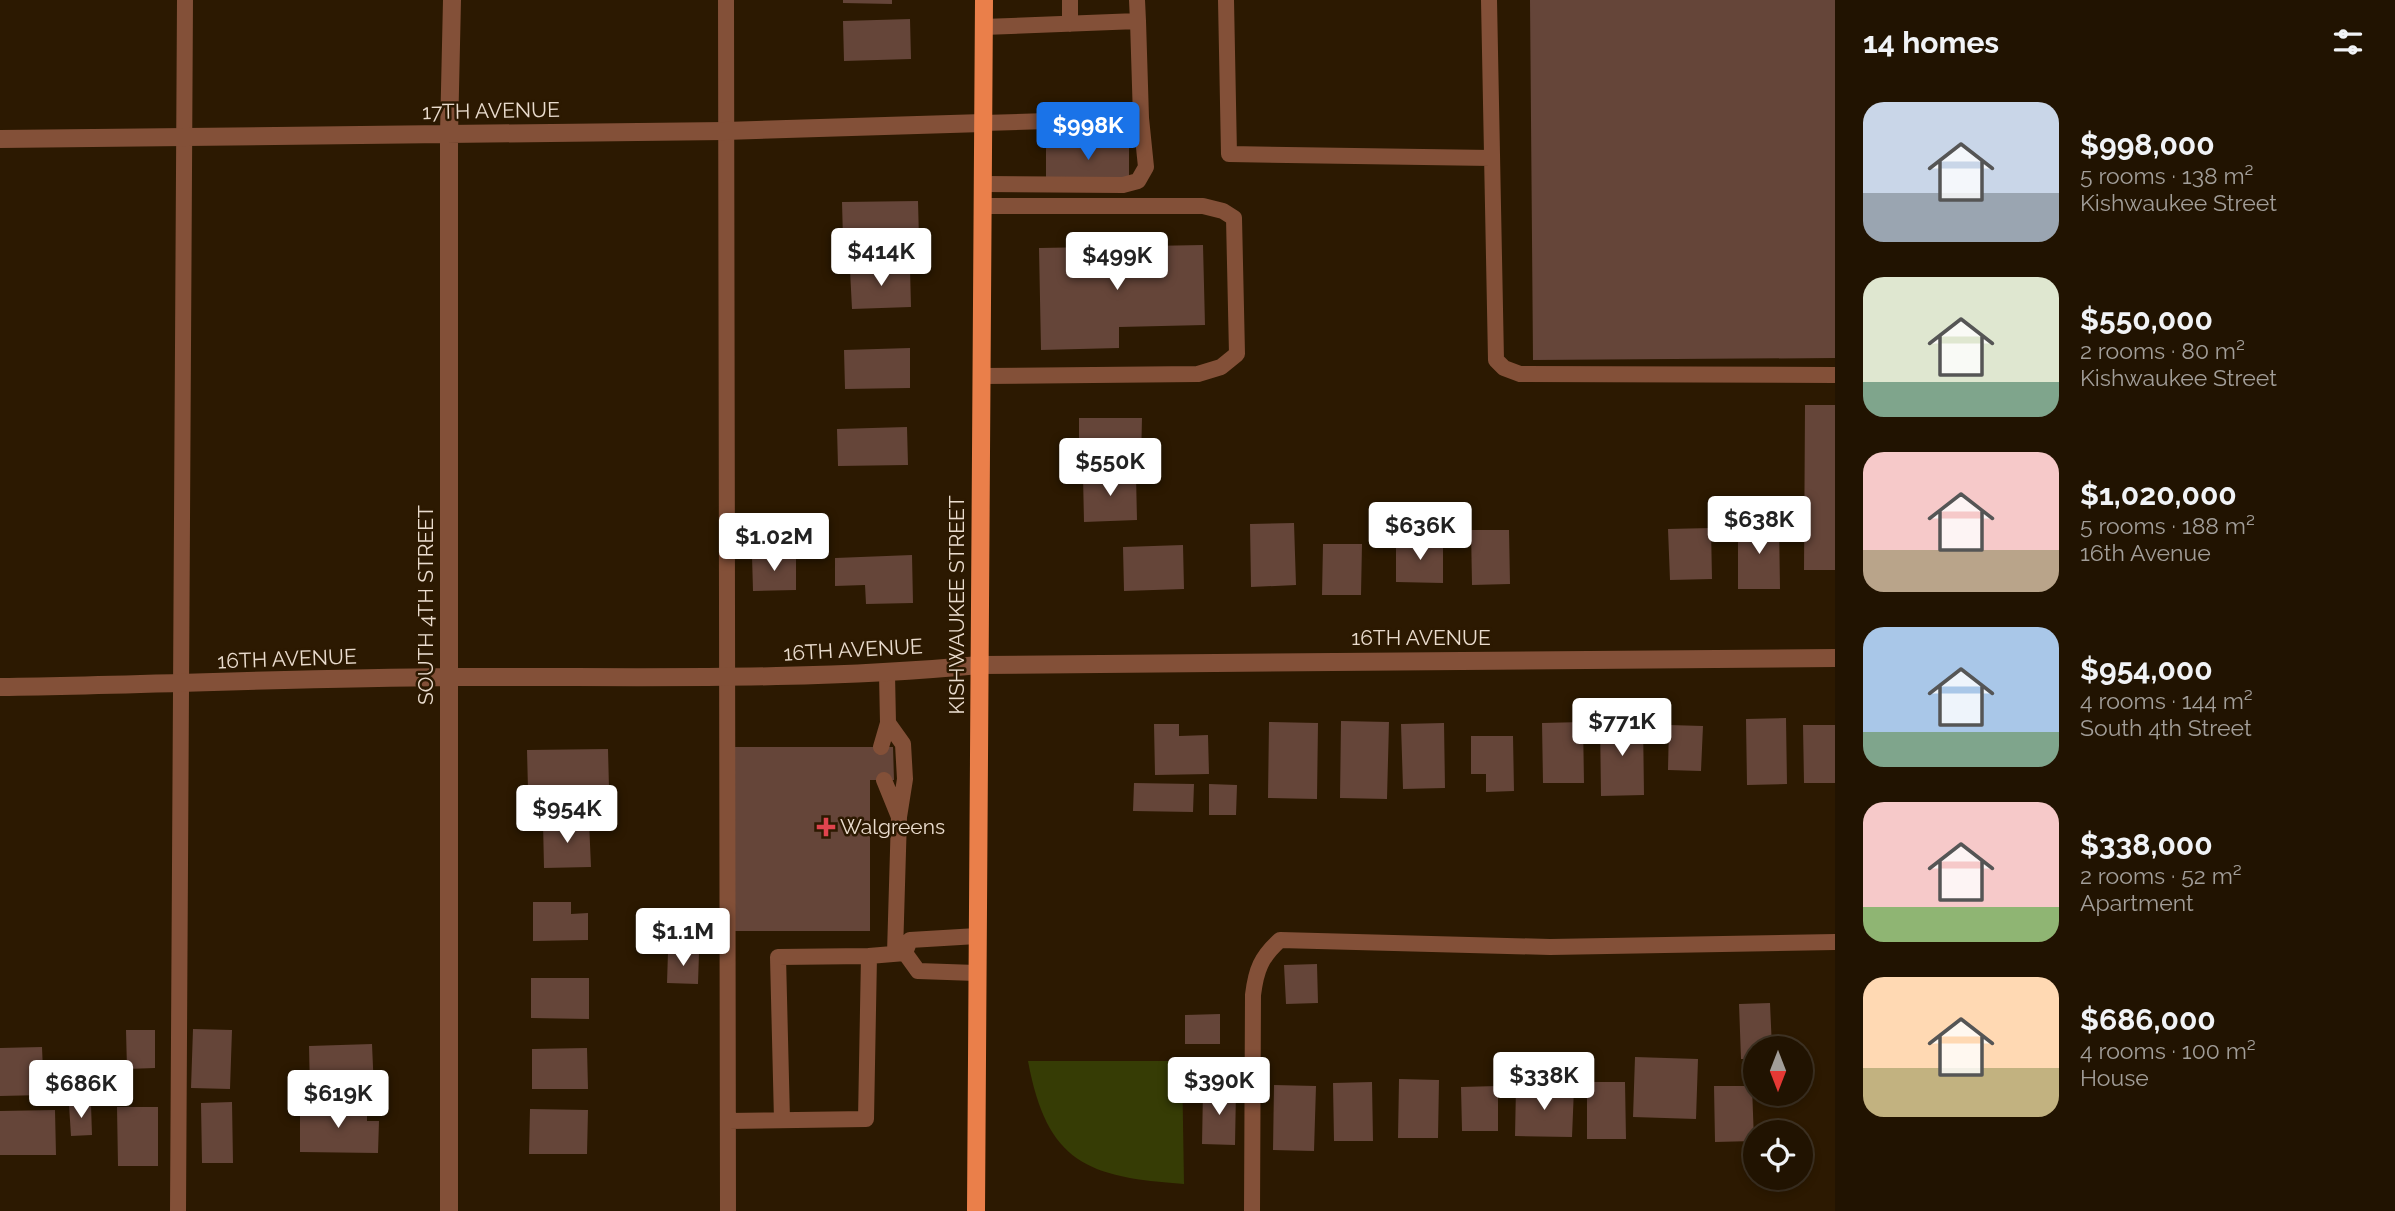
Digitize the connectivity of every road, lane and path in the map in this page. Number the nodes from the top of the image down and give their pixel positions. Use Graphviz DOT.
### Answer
graph roads {
  1 [pos="185,0"];
  2 [pos="452,0"];
  3 [pos="726,0"];
  4 [pos="984,0"];
  5 [pos="1070,0"];
  6 [pos="1138,0"];
  7 [pos="1226,0"];
  8 [pos="1489,0"];
  9 [pos="1138,21"];
  10 [pos="1070,24"];
  11 [pos="983,27"];
  12 [pos="1141,118"];
  13 [pos="983,123"];
  14 [pos="724,131"];
  15 [pos="449,134"];
  16 [pos="185,137"];
  17 [pos="0,139"];
  18 [pos="1491,158"];
  19 [pos="983,184"];
  20 [pos="983,206"];
  21 [pos="1835,375"];
  22 [pos="981,376"];
  23 [pos="1835,658"];
  24 [pos="979,665"];
  25 [pos="887,674"];
  26 [pos="449,677"];
  27 [pos="727,679"];
  28 [pos="182,685"];
  29 [pos="0,687"];
  30 [pos="888,723"];
  31 [pos="881,747"];
  32 [pos="884,780"];
  33 [pos="899,817"];
  34 [pos="977,936"];
  35 [pos="1835,942"];
  36 [pos="900,953"];
  37 [pos="869,956"];
  38 [pos="976,973"];
  39 [pos="782,1120"];
  40 [pos="728,1121"];
  41 [pos="178,1211"];
  42 [pos="449,1211"];
  43 [pos="728,1211"];
  44 [pos="976,1211"];
  45 [pos="1252,1211"];
  1 -- 16 [label="lane"];
  2 -- 15 [label="street, SOUTH 4TH STREET"];
  3 -- 14 [label="lane"];
  4 -- 11 [label="main road, KISHWAUKEE STREET"];
  5 -- 10 [label="lane"];
  6 -- 9 [label="lane"];
  7 -- 18 [label="lane"];
  8 -- 18 [label="lane"];
  9 -- 10 [label="lane"];
  9 -- 12 [label="lane"];
  10 -- 11 [label="lane"];
  11 -- 13 [label="main road, KISHWAUKEE STREET"];
  12 -- 13 [label="lane"];
  12 -- 19 [label="lane"];
  13 -- 14 [label="street, 17TH AVENUE"];
  13 -- 19 [label="main road, KISHWAUKEE STREET"];
  14 -- 15 [label="street, 17TH AVENUE"];
  14 -- 27 [label="lane"];
  15 -- 16 [label="street, 17TH AVENUE"];
  15 -- 26 [label="street, SOUTH 4TH STREET"];
  16 -- 17 [label="street, 17TH AVENUE"];
  16 -- 28 [label="lane"];
  18 -- 21 [label="lane"];
  19 -- 20 [label="main road, KISHWAUKEE STREET"];
  20 -- 22 [label="main road, KISHWAUKEE STREET"];
  20 -- 22 [label="lane"];
  22 -- 24 [label="main road, KISHWAUKEE STREET"];
  23 -- 24 [label="street, 16TH AVENUE"];
  24 -- 25 [label="street, 16TH AVENUE"];
  24 -- 34 [label="main road, KISHWAUKEE STREET"];
  25 -- 27 [label="street, 16TH AVENUE"];
  25 -- 30 [label="lane"];
  26 -- 27 [label="street, 16TH AVENUE"];
  26 -- 28 [label="street, 16TH AVENUE"];
  26 -- 42 [label="street, SOUTH 4TH STREET"];
  27 -- 40 [label="lane"];
  28 -- 29 [label="street, 16TH AVENUE"];
  28 -- 41 [label="lane"];
  30 -- 31 [label="lane"];
  30 -- 33 [label="lane"];
  32 -- 33 [label="lane"];
  33 -- 36 [label="lane"];
  34 -- 36 [label="lane"];
  34 -- 38 [label="main road, KISHWAUKEE STREET"];
  35 -- 45 [label="lane"];
  36 -- 37 [label="lane"];
  36 -- 38 [label="lane"];
  37 -- 39 [label="lane"];
  37 -- 39 [label="lane"];
  38 -- 44 [label="main road, KISHWAUKEE STREET"];
  39 -- 40 [label="lane"];
  40 -- 43 [label="lane"];
}
